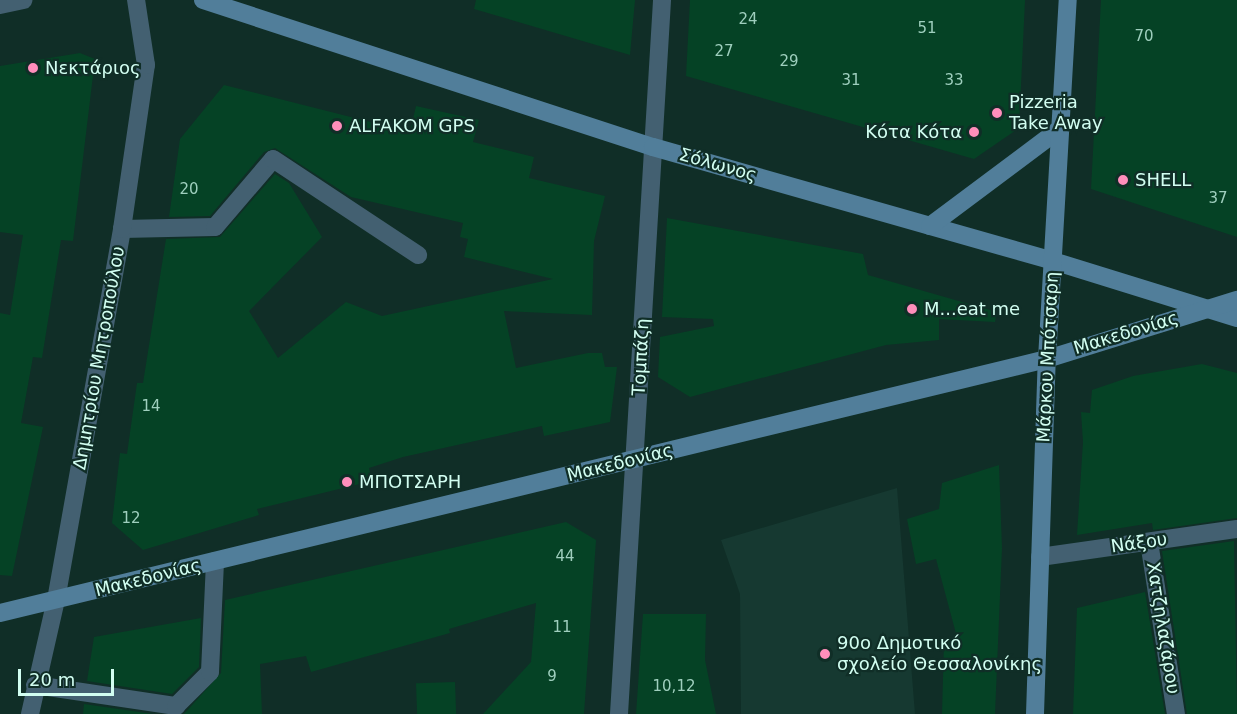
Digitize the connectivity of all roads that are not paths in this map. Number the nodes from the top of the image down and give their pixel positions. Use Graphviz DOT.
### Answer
graph roads {
  1 [pos="23,0"];
  2 [pos="136,0"];
  3 [pos="203,0"];
  4 [pos="662,0"];
  5 [pos="1068,0"];
  6 [pos="0,5"];
  7 [pos="1061,128"];
  8 [pos="653,147"];
  9 [pos="930,226"];
  10 [pos="122,229"];
  11 [pos="418,255"];
  12 [pos="1053,261"];
  13 [pos="1237,300"];
  14 [pos="1205,309"];
  15 [pos="1237,318"];
  16 [pos="1047,359"];
  17 [pos="634,459"];
  18 [pos="1237,529"];
  19 [pos="1149,542"];
  20 [pos="1040,557"];
  21 [pos="215,561"];
  22 [pos="56,600"];
  23 [pos="0,614"];
  24 [pos="35,685"];
  25 [pos="30,714"];
  26 [pos="619,714"];
  27 [pos="1035,714"];
  28 [pos="1176,714"];
  1 -- 6 [label="street"];
  2 -- 10 [label="street, Δημητρίου Μητροπούλου"];
  3 -- 8 [label="street, Σόλωνος"];
  4 -- 8 [label="street, Τομπάζη"];
  5 -- 7 [label="street, Μάρκου Μπότσαρη"];
  7 -- 9 [label="street"];
  7 -- 12 [label="street, Μάρκου Μπότσαρη"];
  8 -- 9 [label="street, Σόλωνος"];
  8 -- 17 [label="street, Τομπάζη"];
  9 -- 12 [label="street, Σόλωνος"];
  10 -- 11 [label="street"];
  10 -- 22 [label="street, Δημητρίου Μητροπούλου"];
  12 -- 14 [label="street, Σόλωνος"];
  12 -- 16 [label="street, Μάρκου Μπότσαρη"];
  13 -- 14 [label="street, Μακεδονίας"];
  14 -- 15 [label="street, Σόλωνος"];
  14 -- 16 [label="street, Μακεδονίας"];
  16 -- 17 [label="street, Μακεδονίας"];
  16 -- 20 [label="street, Μάρκου Μπότσαρη"];
  17 -- 21 [label="street, Μακεδονίας"];
  17 -- 26 [label="street, Τομπάζη"];
  18 -- 19 [label="street, Νάξου"];
  19 -- 20 [label="street, Νάξου"];
  19 -- 28 [label="street, Χατζηλαζάρου"];
  20 -- 27 [label="street, Μάρκου Μπότσαρη"];
  21 -- 22 [label="street, Μακεδονίας"];
  21 -- 24 [label="street"];
  22 -- 23 [label="street, Μακεδονίας"];
  22 -- 24 [label="street, Δημητρίου Μητροπούλου"];
  24 -- 25 [label="street, Δημητρίου Μητροπούλου"];
}
